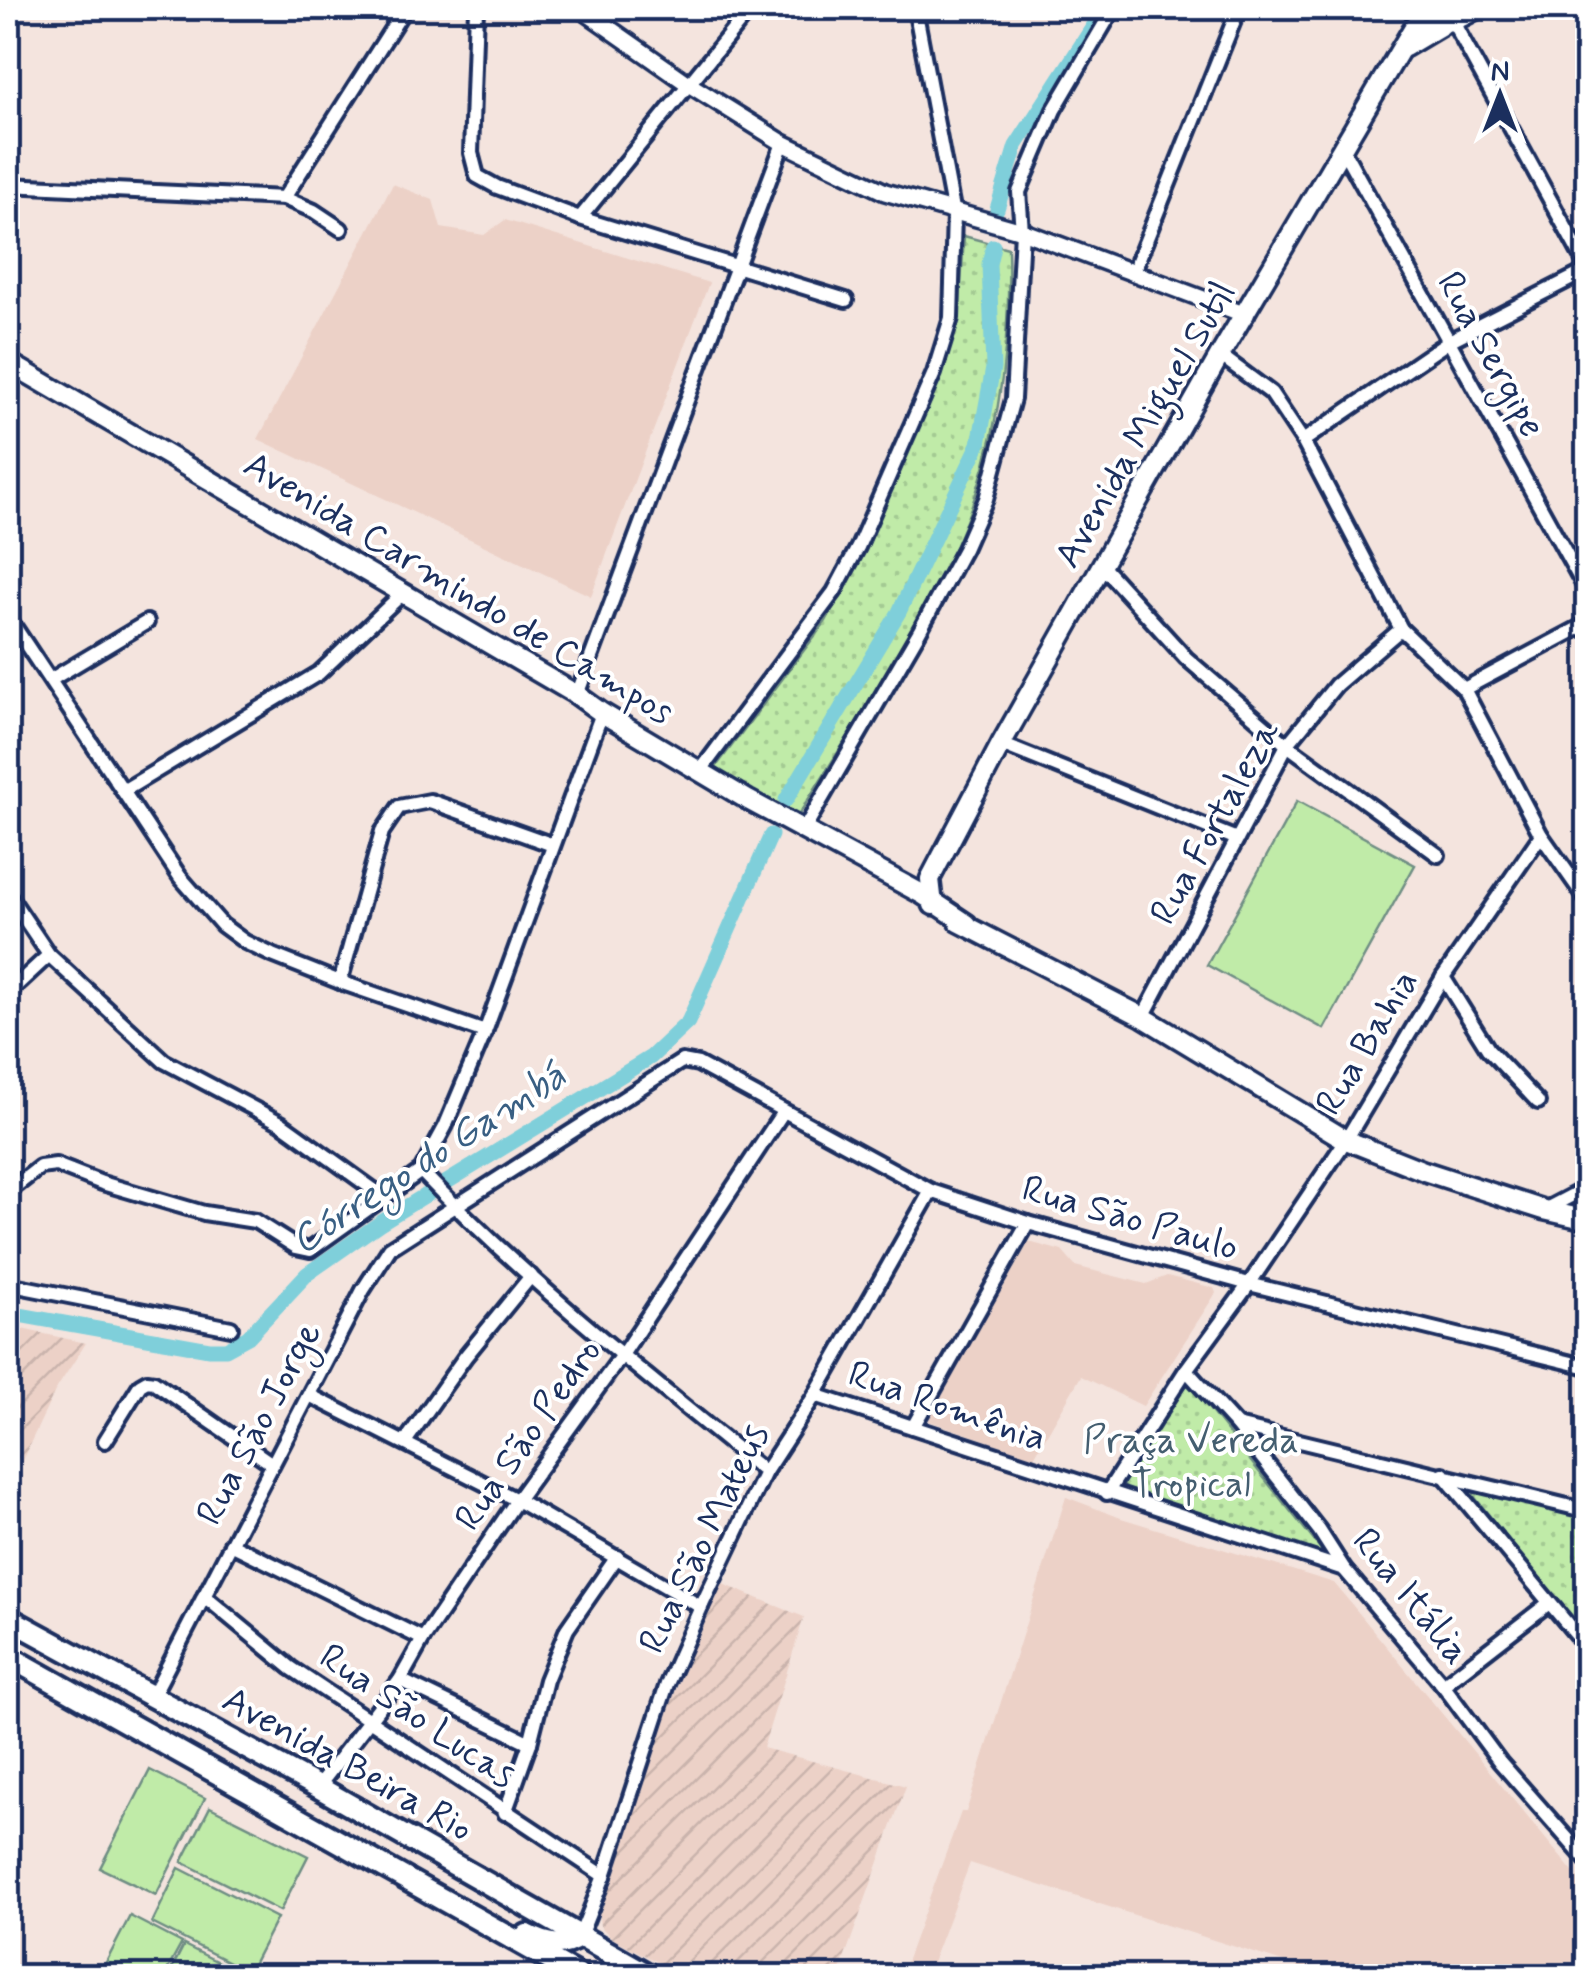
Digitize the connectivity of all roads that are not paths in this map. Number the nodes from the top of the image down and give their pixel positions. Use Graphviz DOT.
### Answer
graph roads {
  1 [pos="405,8"];
  2 [pos="476,8"];
  3 [pos="580,8"];
  4 [pos="751,8"];
  5 [pos="915,8"];
  6 [pos="1114,8"];
  7 [pos="1239,8"];
  8 [pos="1481,8"];
  9 [pos="1418,10"];
  10 [pos="1448,24"];
  11 [pos="1400,50"];
  12 [pos="690,86"];
  13 [pos="784,142"];
  14 [pos="1341,146"];
  15 [pos="8,185"];
  16 [pos="284,198"];
  17 [pos="954,214"];
  18 [pos="580,218"];
  19 [pos="341,230"];
  20 [pos="1022,231"];
  21 [pos="736,266"];
  22 [pos="1588,269"];
  23 [pos="1133,273"];
  24 [pos="846,300"];
  25 [pos="1246,315"];
  26 [pos="1449,342"];
  27 [pos="1220,355"];
  28 [pos="8,362"];
  29 [pos="1304,442"];
  30 [pos="1103,567"];
  31 [pos="403,593"];
  32 [pos="1588,593"];
  33 [pos="8,616"];
  34 [pos="148,622"];
  35 [pos="1588,623"];
  36 [pos="1401,629"];
  37 [pos="52,679"];
  38 [pos="1464,689"];
  39 [pos="577,694"];
  40 [pos="602,713"];
  41 [pos="1000,744"];
  42 [pos="1288,745"];
  43 [pos="702,770"];
  44 [pos="123,791"];
  45 [pos="803,830"];
  46 [pos="1541,835"];
  47 [pos="1237,839"];
  48 [pos="553,845"];
  49 [pos="1438,855"];
  50 [pos="930,880"];
  51 [pos="900,886"];
  52 [pos="8,894"];
  53 [pos="931,899"];
  54 [pos="1588,902"];
  55 [pos="944,918"];
  56 [pos="967,924"];
  57 [pos="49,954"];
  58 [pos="1443,977"];
  59 [pos="340,982"];
  60 [pos="8,993"];
  61 [pos="1143,1018"];
  62 [pos="485,1032"];
  63 [pos="682,1061"];
  64 [pos="1538,1102"];
  65 [pos="782,1112"];
  66 [pos="1346,1140"];
  67 [pos="423,1173"];
  68 [pos="1588,1187"];
  69 [pos="931,1191"];
  70 [pos="8,1192"];
  71 [pos="384,1198"];
  72 [pos="450,1203"];
  73 [pos="1544,1210"];
  74 [pos="1588,1220"];
  75 [pos="1028,1223"];
  76 [pos="531,1276"];
  77 [pos="8,1284"];
  78 [pos="1249,1284"];
  79 [pos="230,1328"];
  80 [pos="622,1355"];
  81 [pos="1588,1368"];
  82 [pos="1186,1370"];
  83 [pos="815,1395"];
  84 [pos="309,1396"];
  85 [pos="1237,1426"];
  86 [pos="913,1427"];
  87 [pos="105,1441"];
  88 [pos="404,1442"];
  89 [pos="272,1464"];
  90 [pos="765,1472"];
  91 [pos="1444,1474"];
  92 [pos="1106,1493"];
  93 [pos="517,1500"];
  94 [pos="1588,1511"];
  95 [pos="231,1544"];
  96 [pos="617,1558"];
  97 [pos="1344,1570"];
  98 [pos="204,1596"];
  99 [pos="1548,1603"];
  100 [pos="701,1607"];
  101 [pos="8,1618"];
  102 [pos="423,1639"];
  103 [pos="1588,1648"];
  104 [pos="8,1656"];
  105 [pos="400,1680"];
  106 [pos="1443,1685"];
  107 [pos="152,1697"];
  108 [pos="370,1721"];
  109 [pos="530,1743"];
  110 [pos="312,1785"];
  111 [pos="277,1808"];
  112 [pos="506,1813"];
  113 [pos="1588,1862"];
  114 [pos="604,1876"];
  115 [pos="480,1919"];
  116 [pos="580,1936"];
  117 [pos="579,1976"];
  118 [pos="650,1976"];
  1 -- 16 [label="street"];
  2 -- 18 [label="street"];
  3 -- 12 [label="street"];
  4 -- 12 [label="street"];
  5 -- 17 [label="street"];
  6 -- 20 [label="street"];
  7 -- 23 [label="street"];
  8 -- 10 [label="street"];
  9 -- 10 [label="street"];
  9 -- 11 [label="main road, Avenida Miguel Sutil"];
  10 -- 11 [label="main road"];
  10 -- 22 [label="street"];
  11 -- 14 [label="main road, Avenida Miguel Sutil"];
  12 -- 13 [label="street"];
  12 -- 18 [label="street"];
  13 -- 17 [label="street"];
  13 -- 21 [label="street"];
  14 -- 25 [label="main road, Avenida Miguel Sutil"];
  14 -- 26 [label="street, Rua Sergipe"];
  15 -- 16 [label="street"];
  16 -- 19 [label="street"];
  17 -- 20 [label="street"];
  17 -- 43 [label="street"];
  18 -- 21 [label="street"];
  20 -- 23 [label="street"];
  20 -- 45 [label="street"];
  21 -- 24 [label="street"];
  21 -- 39 [label="street"];
  22 -- 26 [label="street"];
  23 -- 25 [label="street"];
  25 -- 27 [label="main road, Avenida Miguel Sutil"];
  26 -- 29 [label="street"];
  26 -- 32 [label="street, Rua Sergipe"];
  27 -- 29 [label="street"];
  27 -- 30 [label="main road, Avenida Miguel Sutil"];
  28 -- 31 [label="main road, Avenida Carmindo de Campos"];
  29 -- 36 [label="street"];
  30 -- 41 [label="main road, Avenida Miguel Sutil"];
  30 -- 42 [label="street"];
  31 -- 39 [label="main road, Avenida Carmindo de Campos"];
  31 -- 44 [label="street"];
  33 -- 37 [label="street"];
  34 -- 37 [label="street"];
  35 -- 38 [label="street"];
  36 -- 38 [label="street"];
  36 -- 42 [label="street, Rua Fortaleza"];
  37 -- 44 [label="street"];
  38 -- 46 [label="street"];
  39 -- 40 [label="main road, Avenida Carmindo de Campos"];
  40 -- 43 [label="main road, Avenida Carmindo de Campos"];
  40 -- 48 [label="street"];
  41 -- 47 [label="street"];
  41 -- 50 [label="main road, Avenida Miguel Sutil"];
  42 -- 47 [label="street, Rua Fortaleza"];
  42 -- 49 [label="street"];
  43 -- 45 [label="main road, Avenida Carmindo de Campos"];
  44 -- 59 [label="street"];
  45 -- 51 [label="main road, Avenida Carmindo de Campos"];
  46 -- 54 [label="street"];
  46 -- 58 [label="street, Rua Bahia"];
  47 -- 61 [label="street, Rua Fortaleza"];
  48 -- 59 [label="street"];
  48 -- 62 [label="street"];
  50 -- 51 [label="main road"];
  50 -- 53 [label="main road"];
  51 -- 53 [label="main road, Avenida Carmindo de Campos"];
  51 -- 55 [label="main road, Avenida Carmindo de Campos"];
  52 -- 57 [label="street"];
  53 -- 55 [label="main road, Avenida Carmindo de Campos"];
  53 -- 56 [label="main road, Avenida Carmindo de Campos"];
  55 -- 56 [label="main road, Avenida Carmindo de Campos"];
  56 -- 61 [label="main road, Avenida Carmindo de Campos"];
  57 -- 60 [label="street"];
  57 -- 71 [label="street"];
  58 -- 64 [label="street"];
  58 -- 66 [label="street, Rua Bahia"];
  59 -- 62 [label="street"];
  61 -- 66 [label="main road, Avenida Carmindo de Campos"];
  62 -- 67 [label="street"];
  63 -- 65 [label="street, Rua São Paulo"];
  63 -- 72 [label="street, Rua São Jorge"];
  65 -- 69 [label="street, Rua São Paulo"];
  65 -- 80 [label="street, Rua São Pedro"];
  66 -- 73 [label="main road, Avenida Carmindo de Campos"];
  66 -- 78 [label="street, Rua Bahia"];
  67 -- 71 [label="street"];
  67 -- 72 [label="street"];
  68 -- 73 [label="street"];
  69 -- 75 [label="street, Rua São Paulo"];
  69 -- 83 [label="street, Rua São Mateus"];
  70 -- 71 [label="street"];
  72 -- 76 [label="street"];
  72 -- 84 [label="street, Rua São Jorge"];
  73 -- 74 [label="main road, Avenida Carmindo de Campos"];
  75 -- 78 [label="street, Rua São Paulo"];
  75 -- 86 [label="street"];
  76 -- 80 [label="street"];
  76 -- 88 [label="street"];
  77 -- 79 [label="street"];
  78 -- 81 [label="street, Rua São Paulo"];
  78 -- 82 [label="street"];
  80 -- 90 [label="street"];
  80 -- 93 [label="street, Rua São Pedro"];
  82 -- 85 [label="street, Rua Itália"];
  82 -- 92 [label="street"];
  83 -- 86 [label="street, Rua Romênia"];
  83 -- 90 [label="street, Rua São Mateus"];
  84 -- 88 [label="street"];
  84 -- 89 [label="street, Rua São Jorge"];
  85 -- 91 [label="street"];
  85 -- 97 [label="street, Rua Itália"];
  86 -- 92 [label="street, Rua Romênia"];
  87 -- 89 [label="street"];
  88 -- 93 [label="street"];
  89 -- 95 [label="street, Rua São Jorge"];
  90 -- 100 [label="street, Rua São Mateus"];
  91 -- 94 [label="street"];
  91 -- 99 [label="street"];
  92 -- 97 [label="street, Rua Romênia"];
  93 -- 96 [label="street"];
  93 -- 102 [label="street, Rua São Pedro"];
  95 -- 98 [label="street, Rua São Jorge"];
  95 -- 102 [label="street"];
  96 -- 100 [label="street"];
  96 -- 109 [label="street"];
  97 -- 106 [label="street, Rua Itália"];
  98 -- 107 [label="street, Rua São Jorge"];
  98 -- 108 [label="street, Rua São Lucas"];
  99 -- 103 [label="street"];
  99 -- 106 [label="street"];
  100 -- 114 [label="street, Rua São Mateus"];
  101 -- 107 [label="main road, Avenida Beira Rio"];
  102 -- 105 [label="street, Rua São Pedro"];
  104 -- 111 [label="main road, Avenida Beira Rio"];
  105 -- 108 [label="street, Rua São Pedro"];
  105 -- 109 [label="street"];
  106 -- 113 [label="street, Rua Itália"];
  107 -- 110 [label="main road, Avenida Beira Rio"];
  108 -- 110 [label="street, Rua São Pedro"];
  108 -- 112 [label="street, Rua São Lucas"];
  109 -- 112 [label="street"];
  110 -- 111 [label="main road"];
  110 -- 116 [label="main road, Avenida Beira Rio"];
  111 -- 115 [label="main road, Avenida Beira Rio"];
  112 -- 114 [label="street, Rua São Lucas"];
  114 -- 116 [label="street, Rua São Mateus"];
  115 -- 116 [label="main road"];
  115 -- 117 [label="main road, Avenida Beira Rio"];
  116 -- 118 [label="main road, Avenida Beira Rio"];
}
